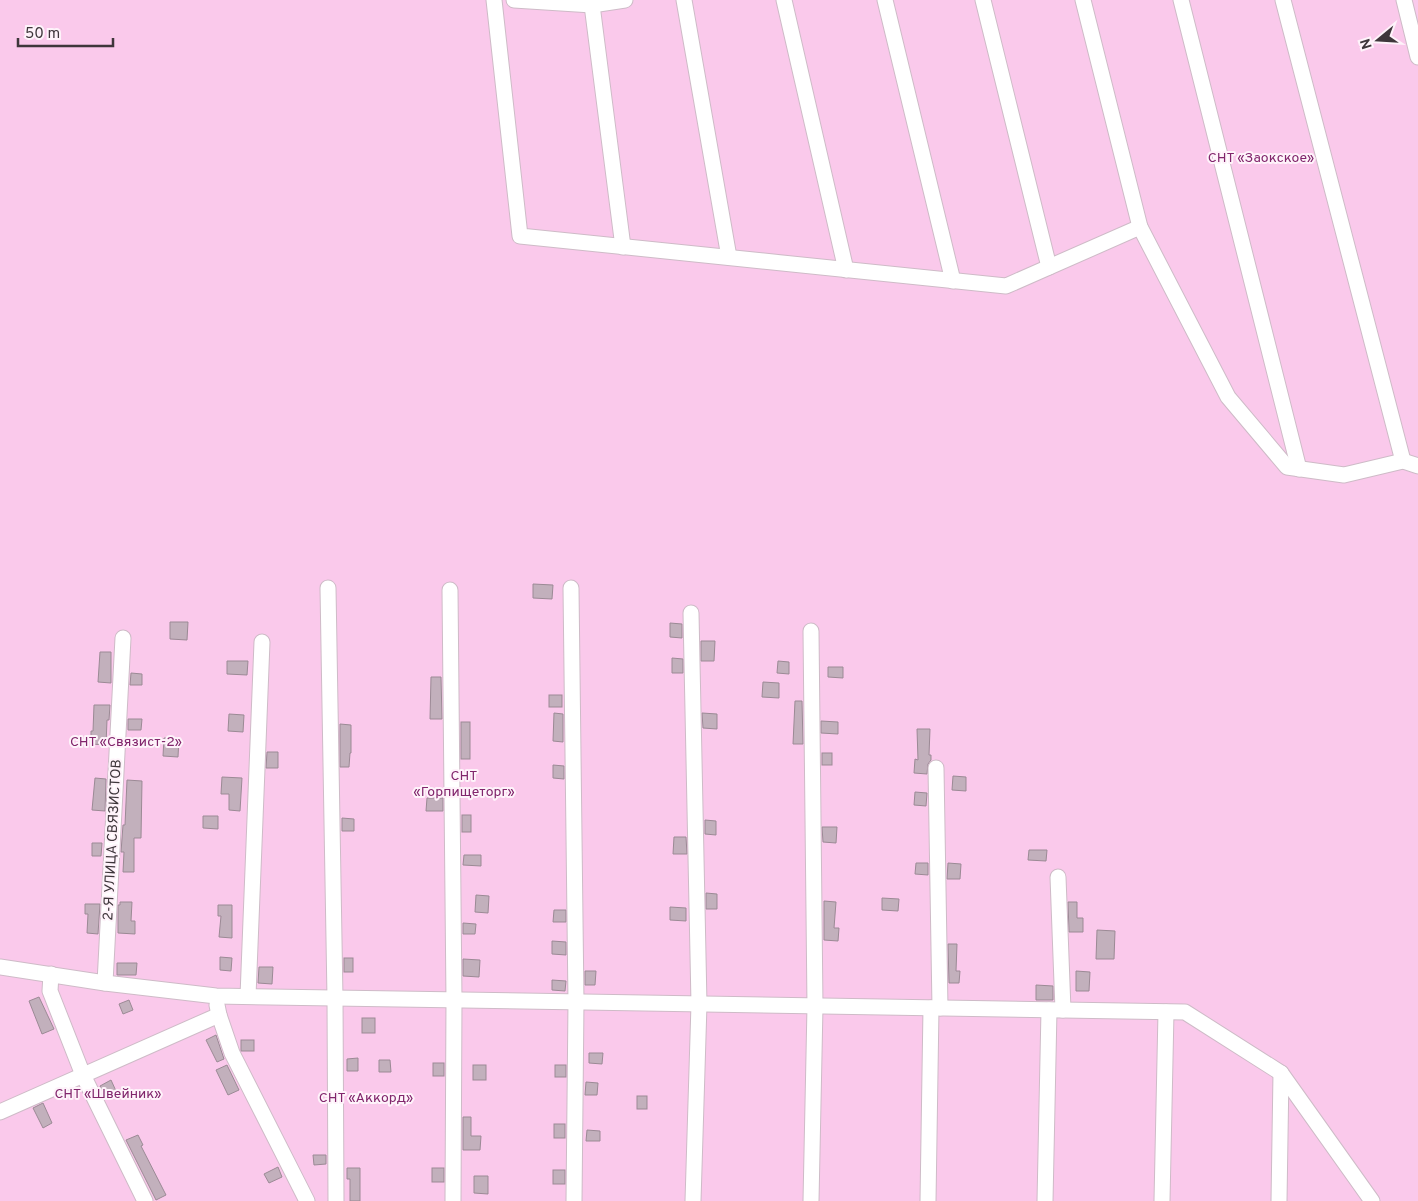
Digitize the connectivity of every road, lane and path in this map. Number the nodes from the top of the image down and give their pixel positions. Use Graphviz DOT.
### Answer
graph roads {
  1 [pos="494,0"];
  2 [pos="514,0"];
  3 [pos="625,0"];
  4 [pos="684,0"];
  5 [pos="784,0"];
  6 [pos="884,0"];
  7 [pos="983,0"];
  8 [pos="1083,0"];
  9 [pos="1181,0"];
  10 [pos="1283,0"];
  11 [pos="1404,0"];
  12 [pos="592,5"];
  13 [pos="1418,57"];
  14 [pos="1140,227"];
  15 [pos="623,246"];
  16 [pos="729,258"];
  17 [pos="1049,267"];
  18 [pos="846,270"];
  19 [pos="953,281"];
  20 [pos="1403,461"];
  21 [pos="1418,466"];
  22 [pos="1299,469"];
  23 [pos="328,588"];
  24 [pos="571,588"];
  25 [pos="450,590"];
  26 [pos="691,613"];
  27 [pos="810,631"];
  28 [pos="124,638"];
  29 [pos="262,642"];
  30 [pos="936,768"];
  31 [pos="1058,877"];
  32 [pos="0,966"];
  33 [pos="51,974"];
  34 [pos="105,983"];
  35 [pos="216,996"];
  36 [pos="248,996"];
  37 [pos="335,998"];
  38 [pos="454,1000"];
  39 [pos="576,1002"];
  40 [pos="699,1004"];
  41 [pos="815,1006"];
  42 [pos="936,1008"];
  43 [pos="1056,1010"];
  44 [pos="1166,1012"];
  45 [pos="219,1015"];
  46 [pos="1281,1073"];
  47 [pos="83,1075"];
  48 [pos="0,1112"];
  49 [pos="145,1201"];
  50 [pos="307,1201"];
  51 [pos="336,1201"];
  52 [pos="453,1201"];
  53 [pos="574,1201"];
  54 [pos="693,1201"];
  55 [pos="811,1201"];
  56 [pos="928,1201"];
  57 [pos="1045,1201"];
  58 [pos="1162,1201"];
  59 [pos="1279,1201"];
  60 [pos="1372,1201"];
  1 -- 15 [label="street"];
  2 -- 12 [label="street"];
  3 -- 12 [label="street"];
  4 -- 16 [label="street"];
  5 -- 18 [label="street"];
  6 -- 19 [label="street"];
  7 -- 17 [label="street"];
  8 -- 14 [label="street"];
  9 -- 22 [label="street"];
  10 -- 20 [label="street"];
  11 -- 13 [label="street"];
  12 -- 15 [label="street"];
  14 -- 17 [label="street"];
  14 -- 22 [label="street"];
  15 -- 16 [label="street"];
  16 -- 18 [label="street"];
  17 -- 19 [label="street"];
  18 -- 19 [label="street"];
  20 -- 21 [label="street"];
  20 -- 22 [label="street"];
  23 -- 37 [label="street"];
  24 -- 39 [label="street"];
  25 -- 38 [label="street"];
  26 -- 40 [label="street"];
  27 -- 41 [label="street"];
  28 -- 34 [label="street, 2-Я УЛИЦА СВЯЗИСТОВ"];
  29 -- 36 [label="street"];
  30 -- 42 [label="street"];
  31 -- 43 [label="street"];
  32 -- 33 [label="street"];
  33 -- 34 [label="street"];
  33 -- 47 [label="street"];
  34 -- 35 [label="street"];
  35 -- 36 [label="street"];
  35 -- 45 [label="street"];
  36 -- 37 [label="street"];
  37 -- 38 [label="street"];
  37 -- 51 [label="street"];
  38 -- 39 [label="street"];
  38 -- 52 [label="street"];
  39 -- 40 [label="street"];
  39 -- 53 [label="street"];
  40 -- 41 [label="street"];
  40 -- 54 [label="street"];
  41 -- 42 [label="street"];
  41 -- 55 [label="street"];
  42 -- 43 [label="street"];
  42 -- 56 [label="street"];
  43 -- 44 [label="street"];
  43 -- 57 [label="street"];
  44 -- 46 [label="street"];
  44 -- 58 [label="street"];
  45 -- 47 [label="street"];
  45 -- 50 [label="street"];
  46 -- 59 [label="street"];
  46 -- 60 [label="street"];
  47 -- 48 [label="street"];
  47 -- 49 [label="street"];
}
